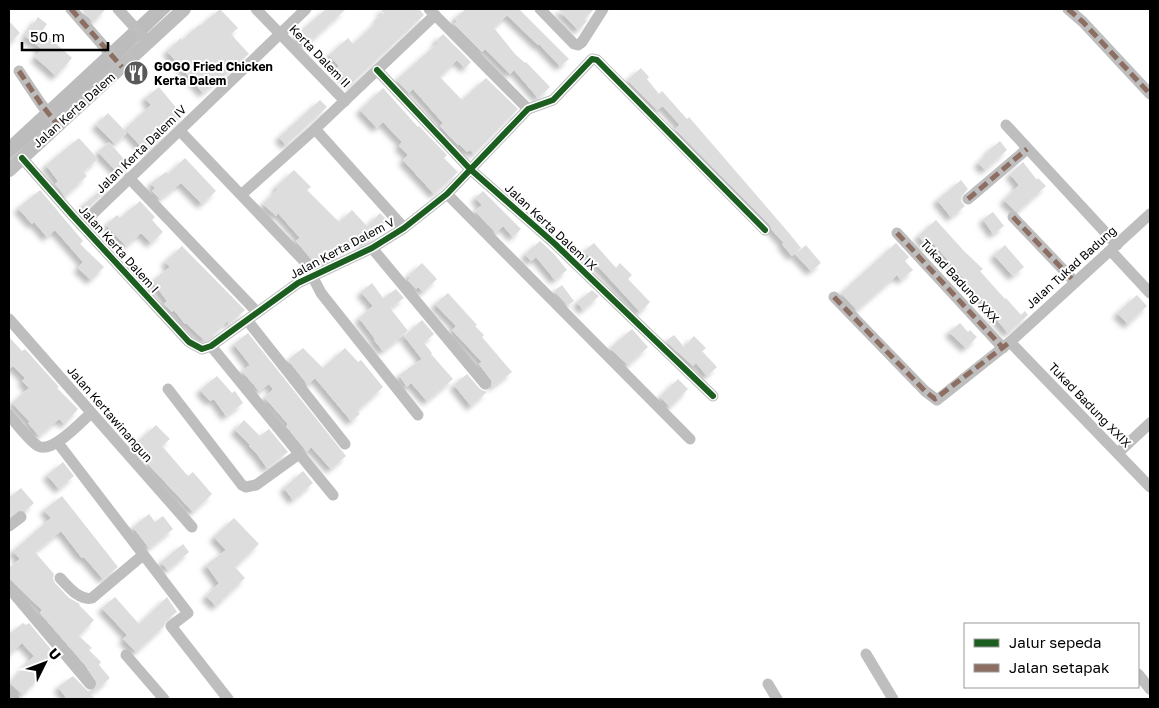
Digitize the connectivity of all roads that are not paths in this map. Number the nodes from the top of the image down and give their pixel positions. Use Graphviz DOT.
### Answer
graph roads {
  1 [pos="71,9"];
  2 [pos="118,9"];
  3 [pos="184,9"];
  4 [pos="256,9"];
  5 [pos="306,9"];
  6 [pos="540,9"];
  7 [pos="603,9"];
  8 [pos="1068,9"];
  9 [pos="432,12"];
  10 [pos="278,32"];
  11 [pos="146,40"];
  12 [pos="120,65"];
  13 [pos="377,70"];
  14 [pos="19,71"];
  15 [pos="1150,94"];
  16 [pos="345,101"];
  17 [pos="528,109"];
  18 [pos="56,122"];
  19 [pos="1006,125"];
  20 [pos="315,129"];
  21 [pos="180,131"];
  22 [pos="1027,149"];
  23 [pos="22,158"];
  24 [pos="470,169"];
  25 [pos="9,170"];
  26 [pos="130,178"];
  27 [pos="242,194"];
  28 [pos="447,194"];
  29 [pos="968,199"];
  30 [pos="1150,214"];
  31 [pos="1013,217"];
  32 [pos="81,225"];
  33 [pos="404,228"];
  34 [pos="765,230"];
  35 [pos="897,233"];
  36 [pos="372,248"];
  37 [pos="1114,248"];
  38 [pos="313,277"];
  39 [pos="1075,282"];
  40 [pos="1150,293"];
  41 [pos="834,297"];
  42 [pos="252,316"];
  43 [pos="9,319"];
  44 [pos="1007,345"];
  45 [pos="207,348"];
  46 [pos="485,384"];
  47 [pos="168,389"];
  48 [pos="713,396"];
  49 [pos="92,413"];
  50 [pos="418,414"];
  51 [pos="9,415"];
  52 [pos="1150,423"];
  53 [pos="690,439"];
  54 [pos="58,443"];
  55 [pos="345,444"];
  56 [pos="1118,453"];
  57 [pos="299,454"];
  58 [pos="1150,487"];
  59 [pos="333,496"];
  60 [pos="21,517"];
  61 [pos="9,526"];
  62 [pos="192,527"];
  63 [pos="144,555"];
  64 [pos="60,578"];
  65 [pos="9,588"];
  66 [pos="866,654"];
  67 [pos="126,655"];
  68 [pos="1139,675"];
  69 [pos="90,684"];
  70 [pos="768,684"];
  71 [pos="1150,689"];
  72 [pos="9,692"];
  73 [pos="14,699"];
  74 [pos="164,699"];
  75 [pos="226,699"];
  76 [pos="777,699"];
  77 [pos="892,699"];
  1 -- 12 [label="street"];
  2 -- 11 [label="street"];
  3 -- 11 [label="street, Jalan Kerta Dalem"];
  4 -- 10 [label="street, Kerta Dalem II"];
  5 -- 10 [label="street, Jalan Kerta Dalem IV"];
  6 -- 7 [label="street"];
  8 -- 15 [label="street"];
  9 -- 13 [label="street"];
  9 -- 17 [label="street"];
  10 -- 16 [label="street, Kerta Dalem II"];
  10 -- 21 [label="street, Jalan Kerta Dalem IV"];
  11 -- 12 [label="street, Jalan Kerta Dalem"];
  12 -- 18 [label="street, Jalan Kerta Dalem"];
  13 -- 16 [label="street"];
  13 -- 24 [label="street, Jalan Kerta Dalem IX"];
  14 -- 18 [label="street"];
  16 -- 20 [label="street"];
  17 -- 24 [label="street, Jalan Kerta Dalem V"];
  17 -- 34 [label="street, Jalan Kerta Dalem V"];
  18 -- 23 [label="street, Jalan Kerta Dalem"];
  19 -- 22 [label="street"];
  20 -- 27 [label="street"];
  20 -- 33 [label="street"];
  21 -- 26 [label="street, Jalan Kerta Dalem IV"];
  21 -- 27 [label="street"];
  22 -- 29 [label="street"];
  22 -- 37 [label="street"];
  23 -- 25 [label="street, Jalan Kerta Dalem"];
  23 -- 32 [label="street, Jalan Kerta Dalem I"];
  24 -- 28 [label="street, Jalan Kerta Dalem V"];
  24 -- 48 [label="street, Jalan Kerta Dalem IX"];
  26 -- 32 [label="street, Jalan Kerta Dalem IV"];
  26 -- 42 [label="street"];
  27 -- 38 [label="street"];
  28 -- 33 [label="street, Jalan Kerta Dalem V"];
  28 -- 53 [label="street"];
  30 -- 37 [label="street, Jalan Tukad Badung"];
  31 -- 39 [label="street"];
  32 -- 45 [label="street, Jalan Kerta Dalem I"];
  33 -- 36 [label="street, Jalan Kerta Dalem V"];
  35 -- 44 [label="street, Tukad Badung XXX"];
  36 -- 38 [label="street, Jalan Kerta Dalem V"];
  36 -- 46 [label="street"];
  37 -- 39 [label="street, Jalan Tukad Badung"];
  37 -- 40 [label="street"];
  38 -- 42 [label="street, Jalan Kerta Dalem V"];
  38 -- 50 [label="street"];
  39 -- 44 [label="street, Jalan Tukad Badung"];
  41 -- 44 [label="street, Jalan Tukad Badung"];
  42 -- 45 [label="street, Jalan Kerta Dalem V"];
  42 -- 55 [label="street"];
  43 -- 49 [label="street, Jalan Kertawinangun"];
  44 -- 56 [label="street, Tukad Badung XXIX"];
  45 -- 57 [label="street, Jalan Kerta Dalem I"];
  47 -- 57 [label="street"];
  49 -- 54 [label="street"];
  49 -- 62 [label="street, Jalan Kertawinangun"];
  51 -- 54 [label="street"];
  52 -- 56 [label="street"];
  54 -- 63 [label="street"];
  56 -- 58 [label="street, Tukad Badung XXIX"];
  57 -- 59 [label="street, Jalan Kerta Dalem I"];
  60 -- 61 [label="street"];
  63 -- 64 [label="street"];
  63 -- 75 [label="street"];
  65 -- 69 [label="street"];
  66 -- 77 [label="street"];
  67 -- 74 [label="street"];
  68 -- 71 [label="street"];
  70 -- 76 [label="street"];
  72 -- 73 [label="street"];
}
